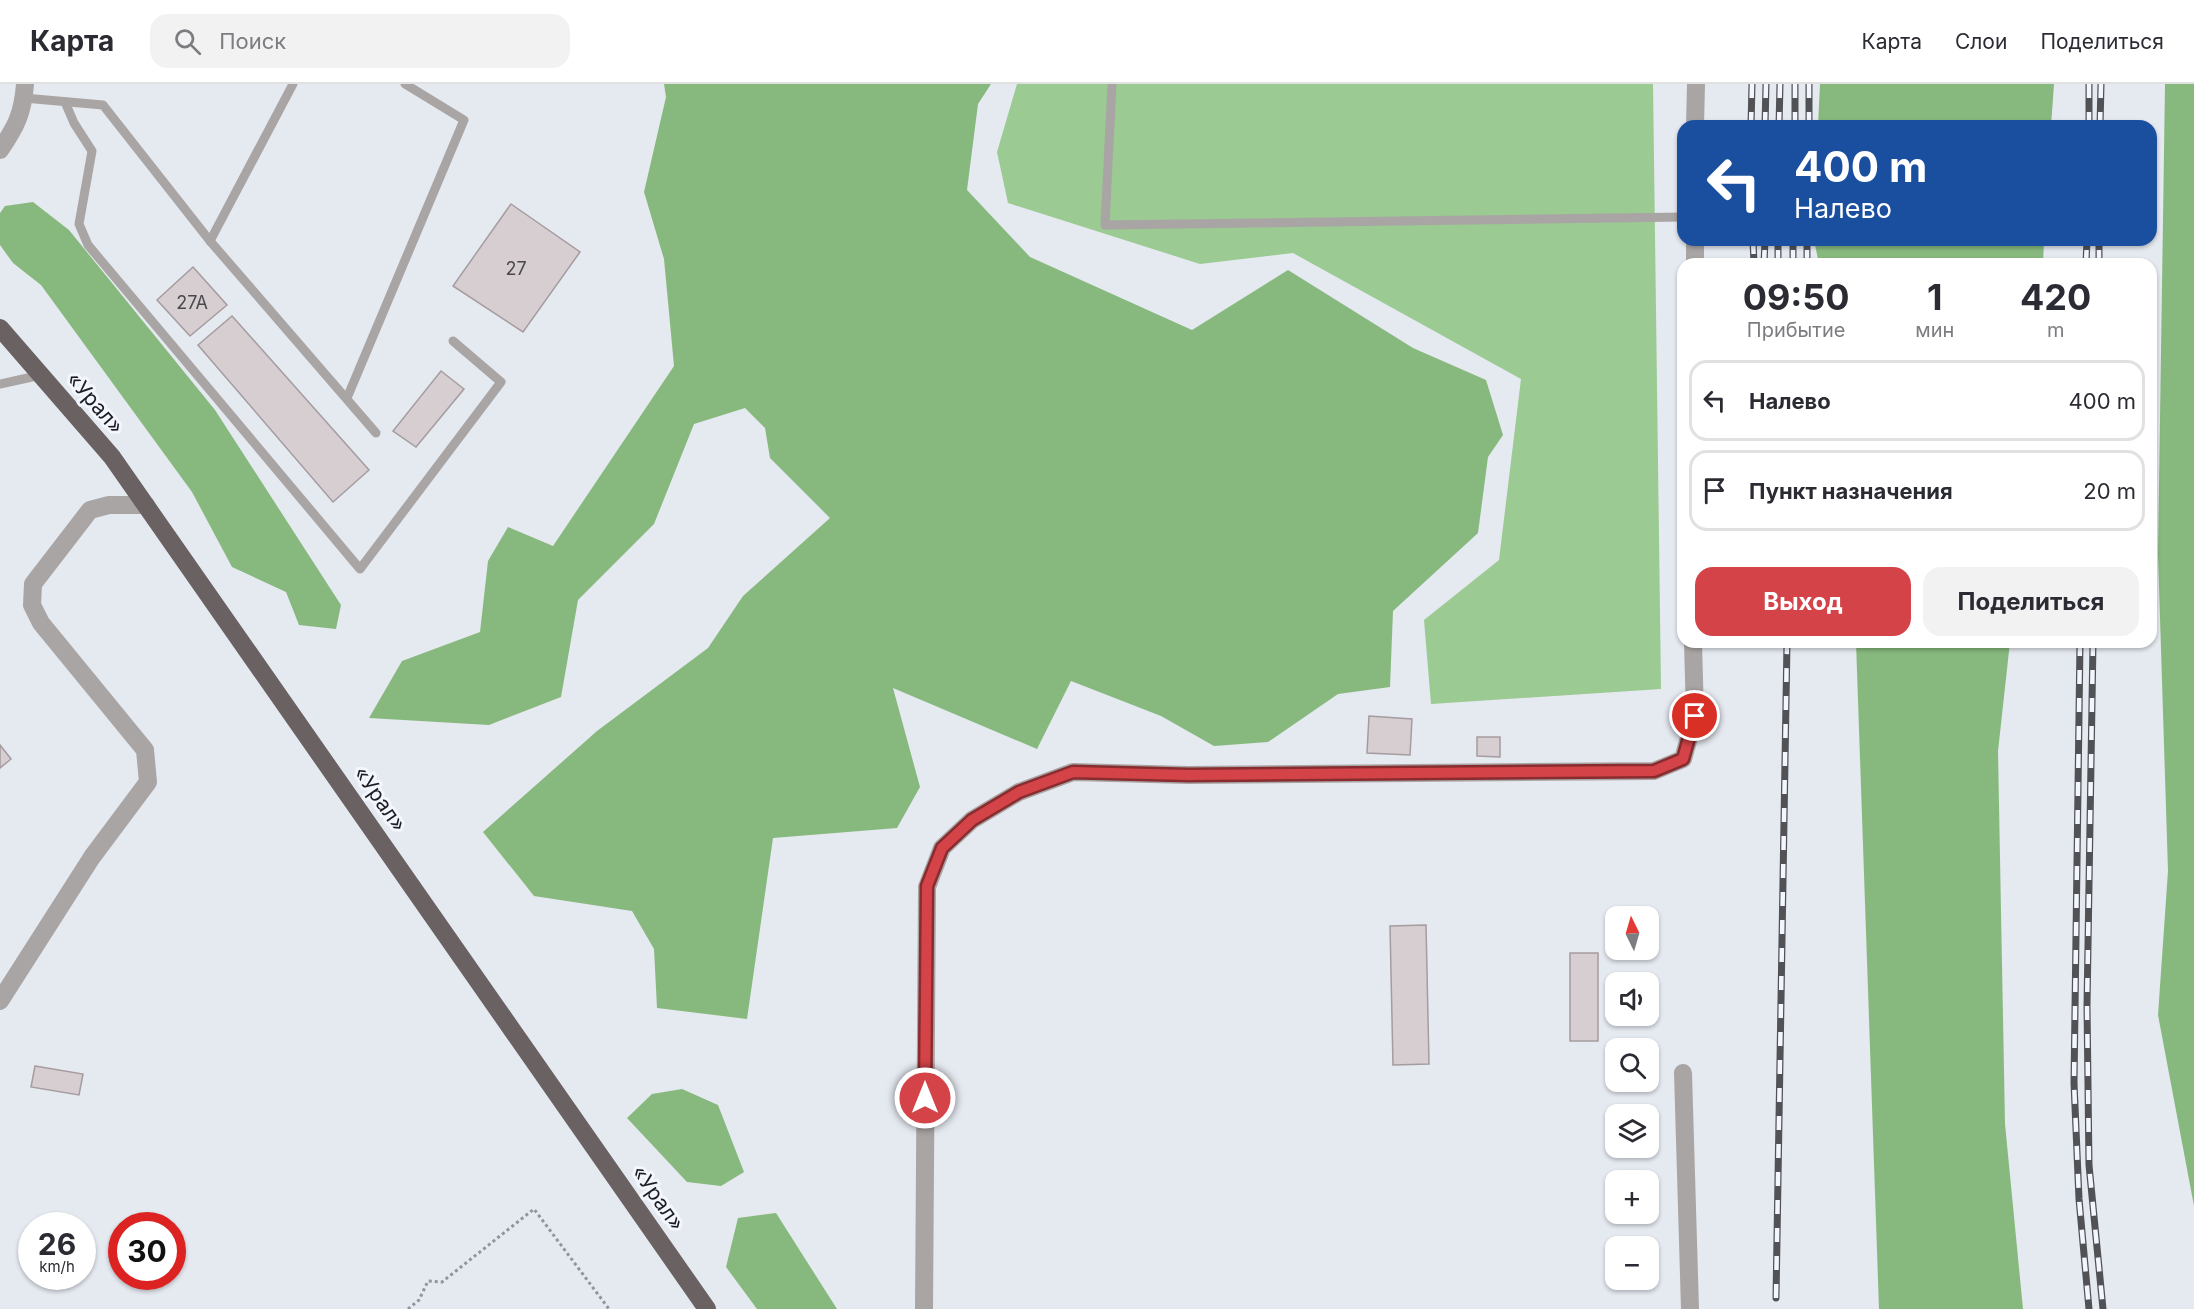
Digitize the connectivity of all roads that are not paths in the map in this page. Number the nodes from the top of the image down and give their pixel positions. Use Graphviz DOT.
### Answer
graph roads {
  1 [pos="293,84"];
  2 [pos="405,84"];
  3 [pos="1112,84"];
  4 [pos="1696,84"];
  5 [pos="25,91"];
  6 [pos="65,102"];
  7 [pos="1695,120"];
  8 [pos="0,150"];
  9 [pos="1677,217"];
  10 [pos="210,241"];
  11 [pos="0,328"];
  12 [pos="453,341"];
  13 [pos="41,375"];
  14 [pos="0,384"];
  15 [pos="347,398"];
  16 [pos="376,433"];
  17 [pos="146,505"];
  18 [pos="1693,648"];
  19 [pos="0,1000"];
  20 [pos="1683,1073"];
  21 [pos="707,1309"];
  22 [pos="924,1309"];
  23 [pos="1690,1309"];
  1 -- 10 [label="lane"];
  2 -- 15 [label="lane"];
  3 -- 9 [label="lane"];
  4 -- 7 [label="street"];
  5 -- 6 [label="lane"];
  5 -- 8 [label="street"];
  6 -- 10 [label="lane"];
  6 -- 12 [label="lane"];
  10 -- 15 [label="lane"];
  11 -- 13 [label="highway, «Урал»"];
  13 -- 14 [label="lane"];
  13 -- 17 [label="highway, «Урал»"];
  15 -- 16 [label="lane"];
  17 -- 19 [label="street"];
  17 -- 21 [label="highway, «Урал»"];
  18 -- 22 [label="street"];
  20 -- 23 [label="street"];
}
